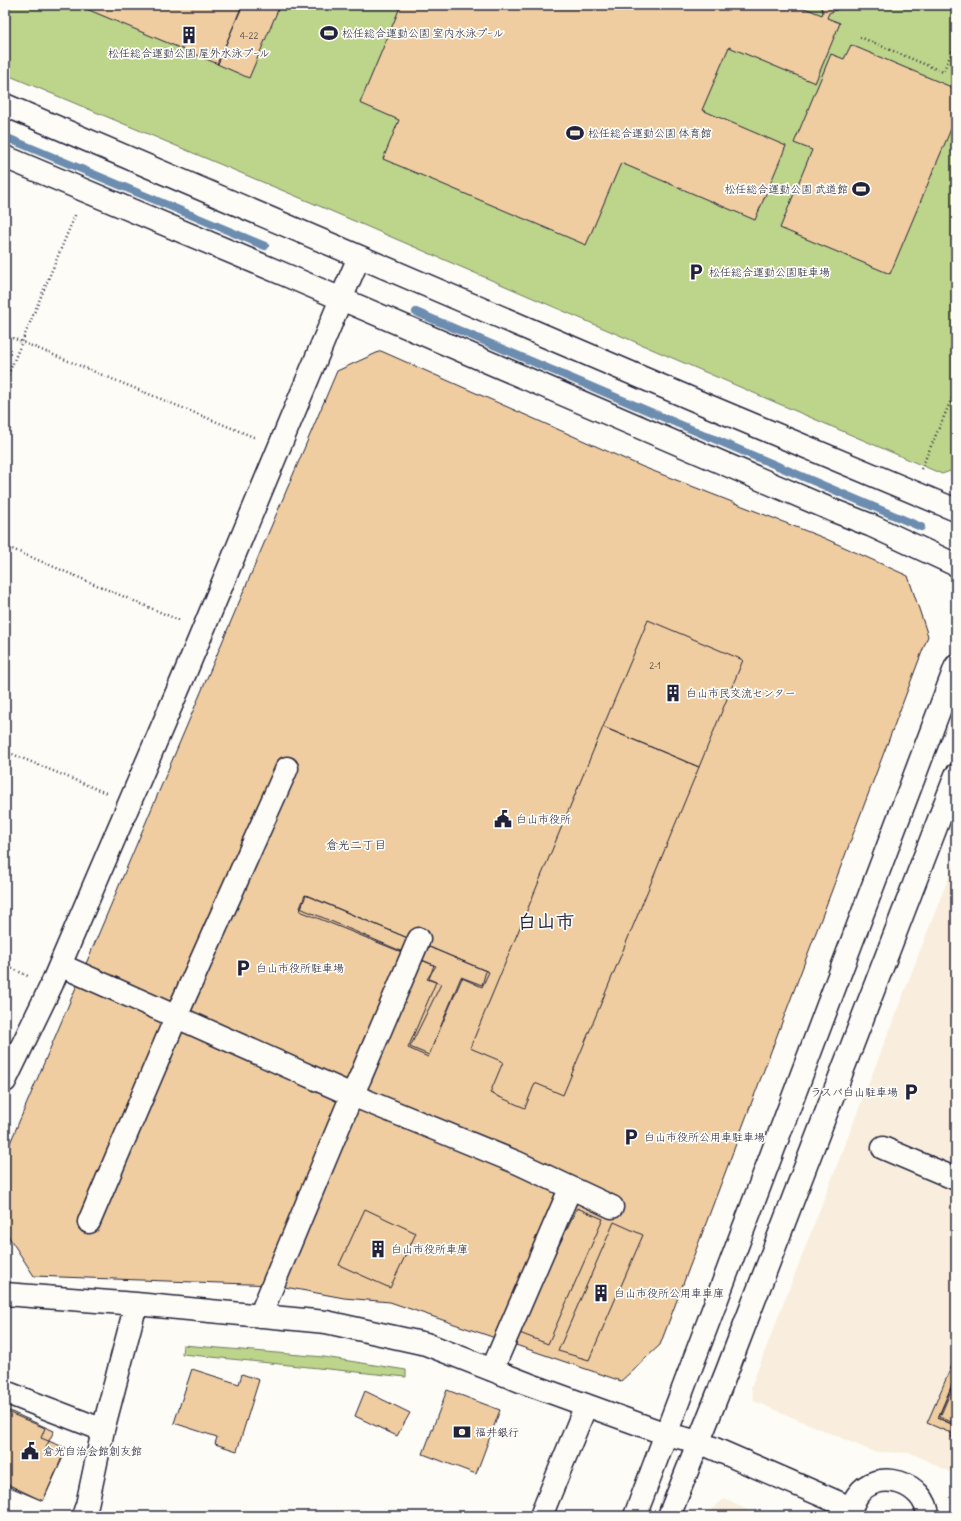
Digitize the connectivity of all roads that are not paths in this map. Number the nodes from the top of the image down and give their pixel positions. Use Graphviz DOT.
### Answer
graph roads {
  1 [pos="5,105"];
  2 [pos="5,158"];
  3 [pos="360,257"];
  4 [pos="341,298"];
  5 [pos="956,510"];
  6 [pos="956,565"];
  7 [pos="956,666"];
  8 [pos="287,768"];
  9 [pos="956,775"];
  10 [pos="419,939"];
  11 [pos="60,965"];
  12 [pos="177,1016"];
  13 [pos="5,1081"];
  14 [pos="352,1095"];
  15 [pos="956,1165"];
  16 [pos="956,1179"];
  17 [pos="570,1188"];
  18 [pos="612,1207"];
  19 [pos="90,1222"];
  20 [pos="5,1294"];
  21 [pos="136,1304"];
  22 [pos="260,1316"];
  23 [pos="492,1370"];
  24 [pos="5,1392"];
  25 [pos="586,1405"];
  26 [pos="103,1430"];
  27 [pos="666,1434"];
  28 [pos="699,1442"];
  29 [pos="850,1512"];
  30 [pos="83,1516"];
  31 [pos="541,1516"];
  32 [pos="635,1516"];
  33 [pos="669,1516"];
  34 [pos="928,1516"];
  1 -- 3 [label="street"];
  2 -- 4 [label="street"];
  3 -- 4 [label="street"];
  3 -- 5 [label="street"];
  4 -- 6 [label="street"];
  4 -- 11 [label="street"];
  7 -- 27 [label="street"];
  8 -- 12 [label="street"];
  9 -- 28 [label="street"];
  10 -- 14 [label="street"];
  11 -- 12 [label="street"];
  11 -- 13 [label="street"];
  12 -- 14 [label="street"];
  12 -- 19 [label="street"];
  14 -- 17 [label="street"];
  14 -- 22 [label="street"];
  15 -- 16 [label="street"];
  17 -- 18 [label="street"];
  17 -- 23 [label="street"];
  20 -- 21 [label="street"];
  21 -- 22 [label="street"];
  21 -- 26 [label="street"];
  22 -- 23 [label="street"];
  23 -- 25 [label="street"];
  24 -- 26 [label="street"];
  25 -- 27 [label="street"];
  25 -- 31 [label="street"];
  26 -- 30 [label="street"];
  27 -- 28 [label="street"];
  27 -- 32 [label="street"];
  28 -- 29 [label="street"];
  28 -- 33 [label="street"];
  29 -- 34 [label="street"];
}
